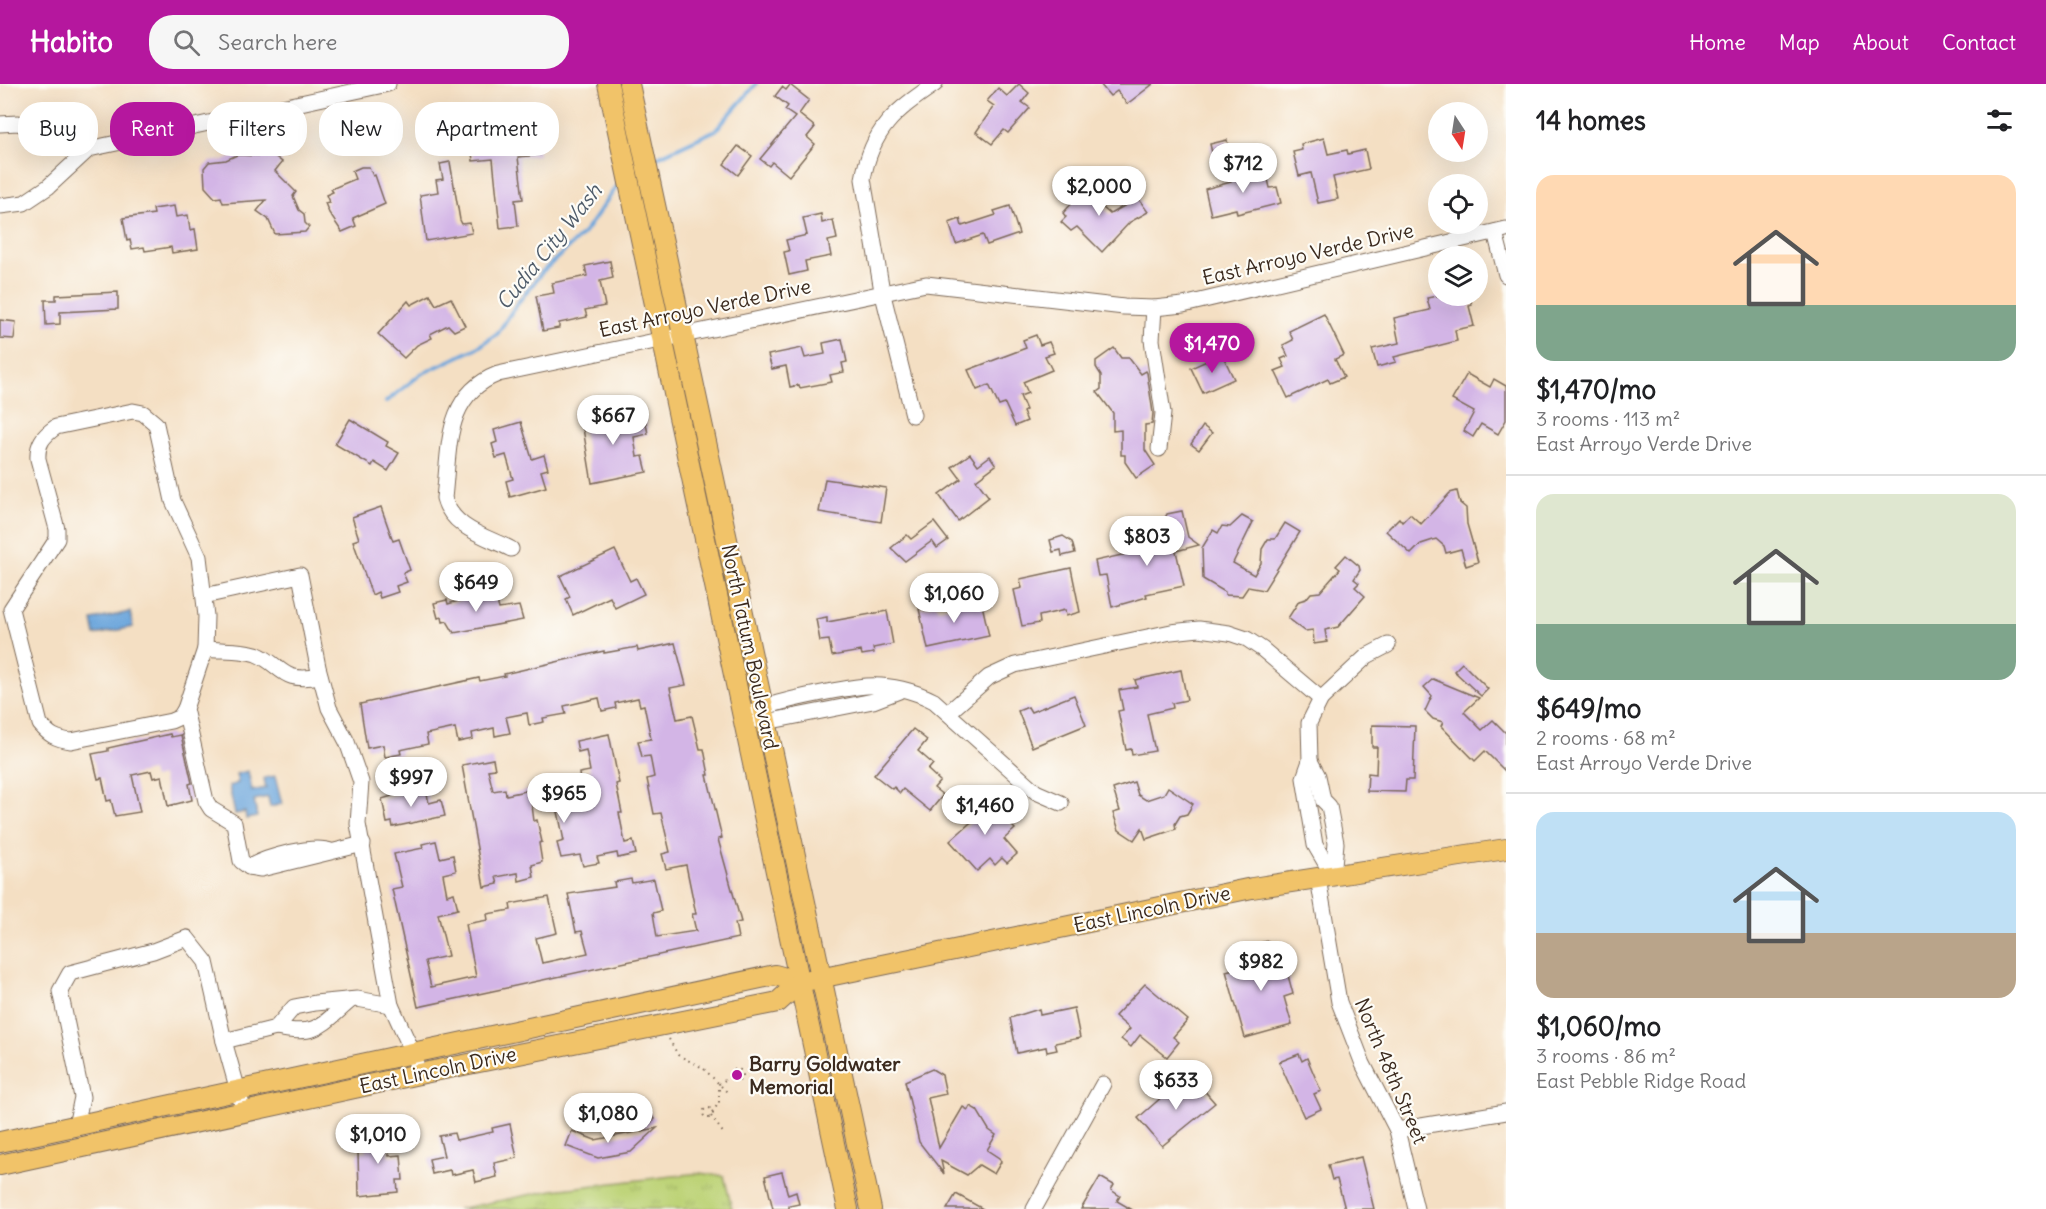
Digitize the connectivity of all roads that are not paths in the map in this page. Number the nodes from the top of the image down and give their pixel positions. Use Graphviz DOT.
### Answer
graph roads {
  1 [pos="388,84"];
  2 [pos="608,84"];
  3 [pos="629,84"];
  4 [pos="935,84"];
  5 [pos="18,123"];
  6 [pos="0,124"];
  7 [pos="98,147"];
  8 [pos="81,156"];
  9 [pos="0,206"];
  10 [pos="1500,231"];
  11 [pos="1506,275"];
  12 [pos="882,291"];
  13 [pos="1154,314"];
  14 [pos="684,334"];
  15 [pos="664,339"];
  16 [pos="913,415"];
  17 [pos="1159,449"];
  18 [pos="511,549"];
  19 [pos="204,596"];
  20 [pos="1388,645"];
  21 [pos="205,649"];
  22 [pos="320,676"];
  23 [pos="1321,699"];
  24 [pos="185,709"];
  25 [pos="948,713"];
  26 [pos="765,715"];
  27 [pos="744,718"];
  28 [pos="1316,801"];
  29 [pos="1061,803"];
  30 [pos="363,844"];
  31 [pos="1506,849"];
  32 [pos="1326,877"];
  33 [pos="821,978"];
  34 [pos="800,982"];
  35 [pos="351,1000"];
  36 [pos="391,1005"];
  37 [pos="276,1028"];
  38 [pos="224,1041"];
  39 [pos="413,1053"];
  40 [pos="419,1074"];
  41 [pos="1103,1084"];
  42 [pos="238,1090"];
  43 [pos="244,1112"];
  44 [pos="1506,1112"];
  45 [pos="76,1126"];
  46 [pos="1397,1130"];
  47 [pos="0,1142"];
  48 [pos="0,1164"];
  49 [pos="848,1209"];
  50 [pos="872,1209"];
  51 [pos="1034,1209"];
  52 [pos="1416,1209"];
  1 -- 7 [label="street"];
  2 -- 15 [label="main road, North Tatum Boulevard"];
  3 -- 14 [label="main road, North Tatum Boulevard"];
  4 -- 12 [label="street"];
  5 -- 6 [label="street"];
  8 -- 9 [label="street"];
  10 -- 11 [label="street"];
  10 -- 13 [label="street, East Arroyo Verde Drive"];
  12 -- 13 [label="street, East Arroyo Verde Drive"];
  12 -- 14 [label="street, East Arroyo Verde Drive"];
  12 -- 16 [label="street"];
  13 -- 17 [label="street"];
  14 -- 15 [label="street, East Arroyo Verde Drive"];
  14 -- 26 [label="main road, North Tatum Boulevard"];
  15 -- 18 [label="street, East Arroyo Verde Drive"];
  15 -- 27 [label="main road, North Tatum Boulevard"];
  19 -- 21 [label="street"];
  19 -- 22 [label="street"];
  19 -- 24 [label="street"];
  20 -- 23 [label="street, North 48th Street"];
  21 -- 22 [label="street"];
  21 -- 24 [label="street"];
  22 -- 30 [label="street"];
  23 -- 25 [label="street"];
  23 -- 28 [label="street, North 48th Street"];
  24 -- 30 [label="street"];
  25 -- 26 [label="street"];
  25 -- 29 [label="street"];
  26 -- 27 [label="street"];
  26 -- 33 [label="main road, North Tatum Boulevard"];
  27 -- 34 [label="main road, North Tatum Boulevard"];
  28 -- 32 [label="street, North 48th Street"];
  28 -- 32 [label="street, North 48th Street"];
  30 -- 36 [label="street"];
  31 -- 32 [label="main road, East Lincoln Drive"];
  32 -- 33 [label="main road, East Lincoln Drive"];
  32 -- 46 [label="street, North 48th Street"];
  33 -- 34 [label="main road, East Lincoln Drive"];
  33 -- 50 [label="main road, North Tatum Boulevard"];
  34 -- 39 [label="main road, East Lincoln Drive"];
  34 -- 40 [label="main road, East Lincoln Drive"];
  34 -- 49 [label="main road, North Tatum Boulevard"];
  35 -- 36 [label="street"];
  35 -- 37 [label="street"];
  35 -- 37 [label="street"];
  36 -- 39 [label="street"];
  37 -- 38 [label="street"];
  38 -- 42 [label="street"];
  38 -- 45 [label="street"];
  39 -- 40 [label="street"];
  39 -- 42 [label="main road, East Lincoln Drive"];
  40 -- 43 [label="main road, East Lincoln Drive"];
  41 -- 51 [label="street"];
  42 -- 43 [label="street"];
  42 -- 45 [label="main road, East Lincoln Drive"];
  43 -- 48 [label="main road, East Lincoln Drive"];
  44 -- 46 [label="street"];
  45 -- 47 [label="main road, East Lincoln Drive"];
  46 -- 52 [label="street, North 48th Street"];
}
